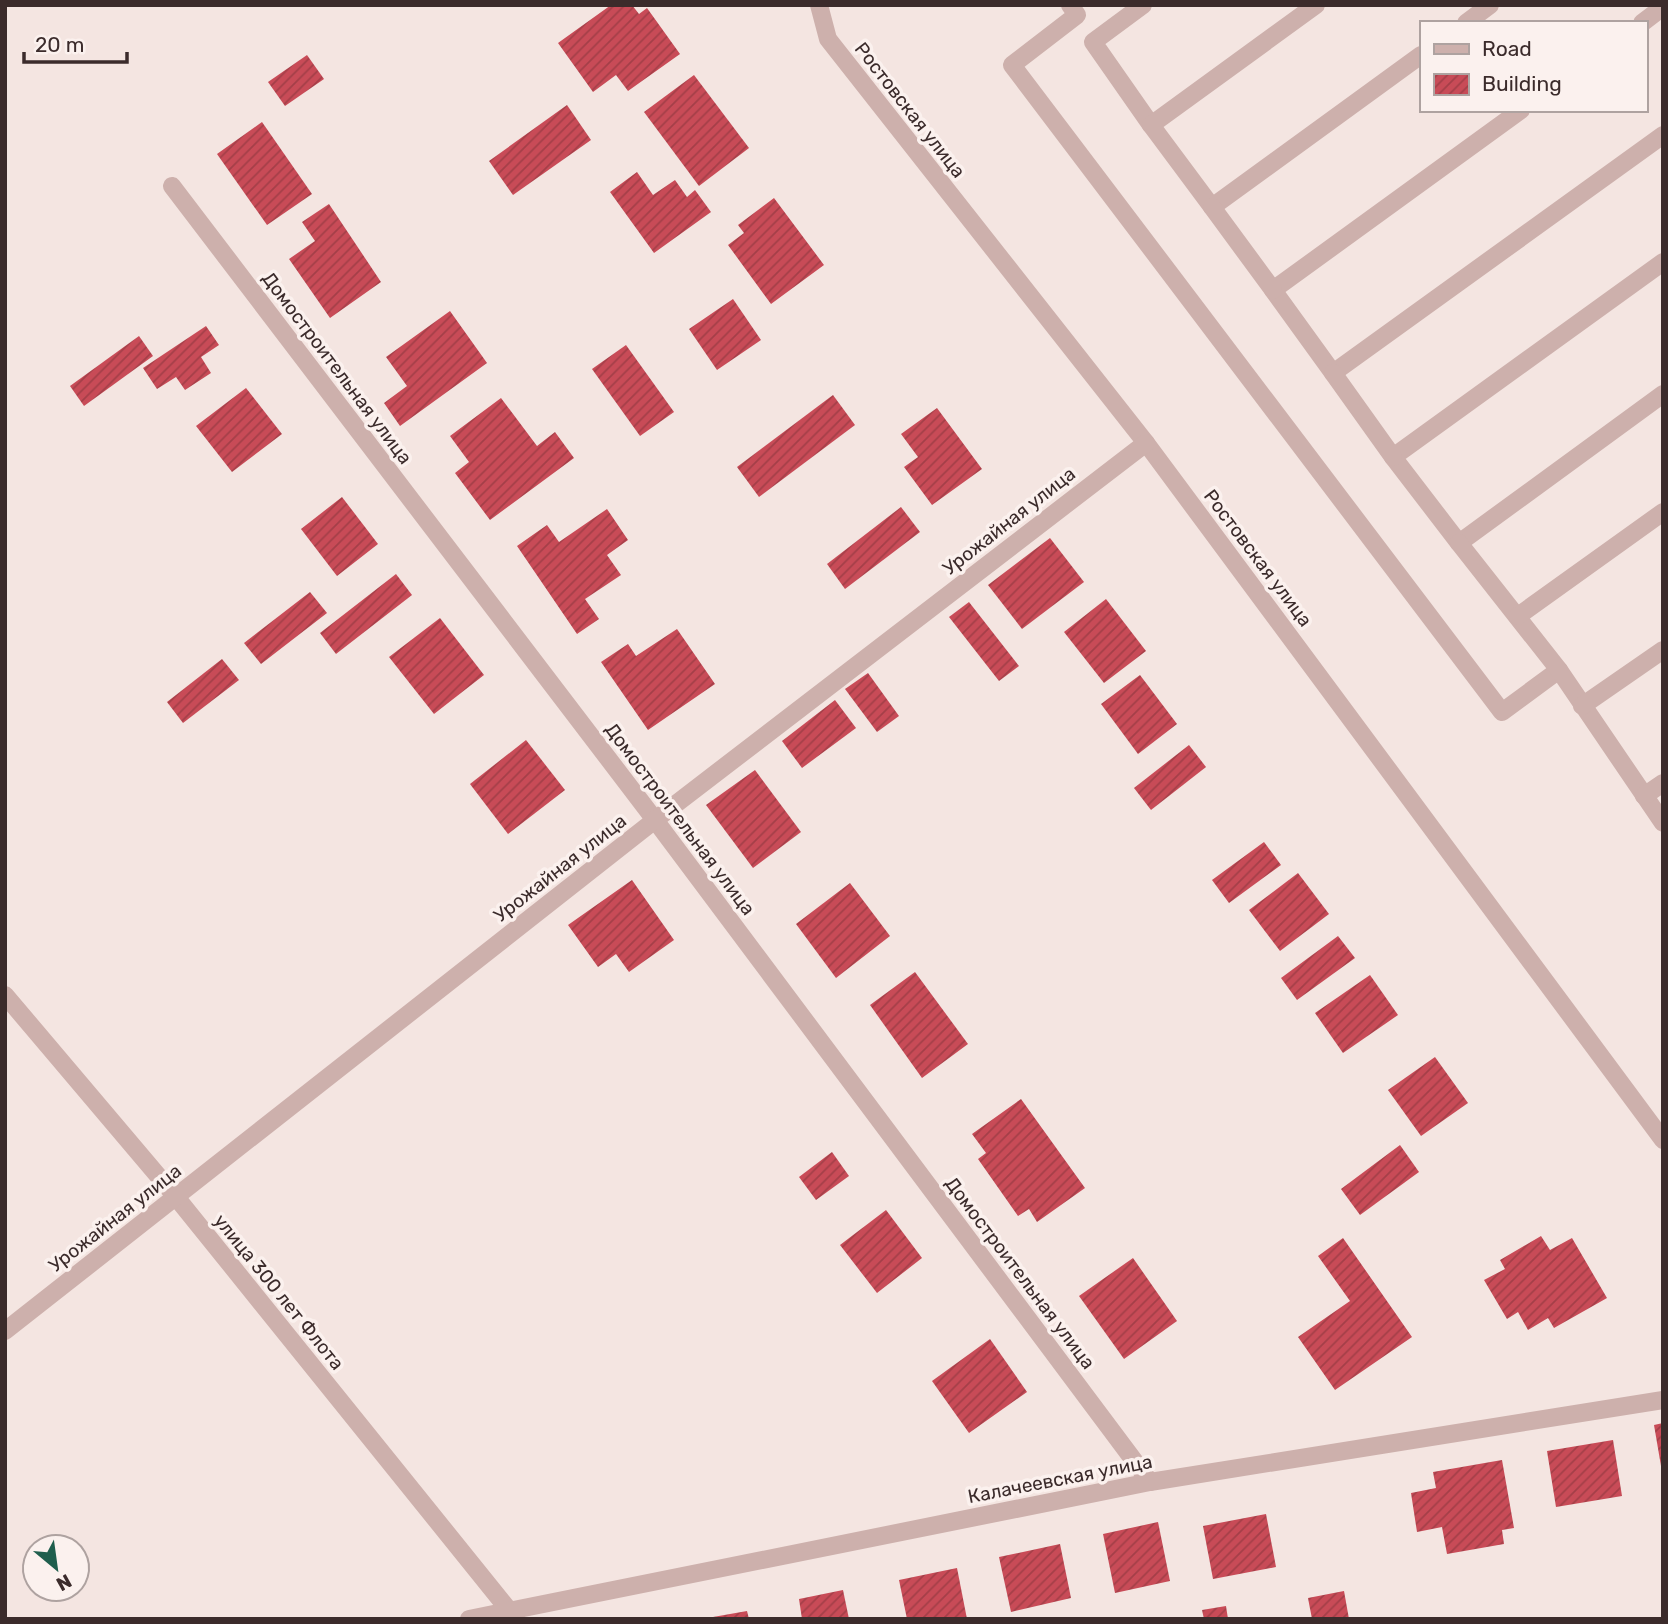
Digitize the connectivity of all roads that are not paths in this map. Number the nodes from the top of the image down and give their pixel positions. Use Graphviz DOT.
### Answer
graph roads {
  1 [pos="820,5"];
  2 [pos="1070,5"];
  3 [pos="1143,5"];
  4 [pos="1316,5"];
  5 [pos="1490,5"];
  6 [pos="1663,8"];
  7 [pos="1469,21"];
  8 [pos="1645,21"];
  9 [pos="1420,56"];
  10 [pos="1518,112"];
  11 [pos="1151,125"];
  12 [pos="1663,135"];
  13 [pos="172,186"];
  14 [pos="1212,208"];
  15 [pos="1663,262"];
  16 [pos="1273,290"];
  17 [pos="1333,373"];
  18 [pos="1663,394"];
  19 [pos="1146,443"];
  20 [pos="1393,457"];
  21 [pos="1663,512"];
  22 [pos="1459,543"];
  23 [pos="1518,616"];
  24 [pos="1663,650"];
  25 [pos="1559,670"];
  26 [pos="1581,706"];
  27 [pos="1663,783"];
  28 [pos="1644,796"];
  29 [pos="655,820"];
  30 [pos="1663,823"];
  31 [pos="5,995"];
  32 [pos="1663,1140"];
  33 [pos="176,1197"];
  34 [pos="5,1331"];
  35 [pos="1663,1401"];
  36 [pos="1150,1482"];
  37 [pos="513,1615"];
  38 [pos="469,1619"];
  1 -- 19 [label="street, Ростовская улица"];
  2 -- 25 [label="street"];
  3 -- 11 [label="street"];
  4 -- 11 [label="street"];
  5 -- 7 [label="street"];
  6 -- 8 [label="street"];
  9 -- 14 [label="street"];
  10 -- 16 [label="street"];
  11 -- 14 [label="street"];
  12 -- 17 [label="street"];
  13 -- 29 [label="street, Домостроительная улица"];
  14 -- 16 [label="street"];
  15 -- 20 [label="street"];
  16 -- 17 [label="street"];
  17 -- 20 [label="street"];
  18 -- 22 [label="street"];
  19 -- 29 [label="street, Урожайная улица"];
  19 -- 32 [label="street, Ростовская улица"];
  20 -- 22 [label="street"];
  21 -- 23 [label="street"];
  22 -- 23 [label="street"];
  23 -- 25 [label="street"];
  24 -- 26 [label="street"];
  25 -- 26 [label="street"];
  26 -- 28 [label="street"];
  27 -- 28 [label="street"];
  28 -- 30 [label="street"];
  29 -- 33 [label="street, Урожайная улица"];
  29 -- 36 [label="street, Домостроительная улица"];
  31 -- 33 [label="street, улица 300 лет Флота"];
  33 -- 34 [label="street, Урожайная улица"];
  33 -- 37 [label="street, улица 300 лет Флота"];
  35 -- 36 [label="street, Калачеевская улица"];
  36 -- 37 [label="street, Калачеевская улица"];
  37 -- 38 [label="street, Калачеевская улица"];
}
